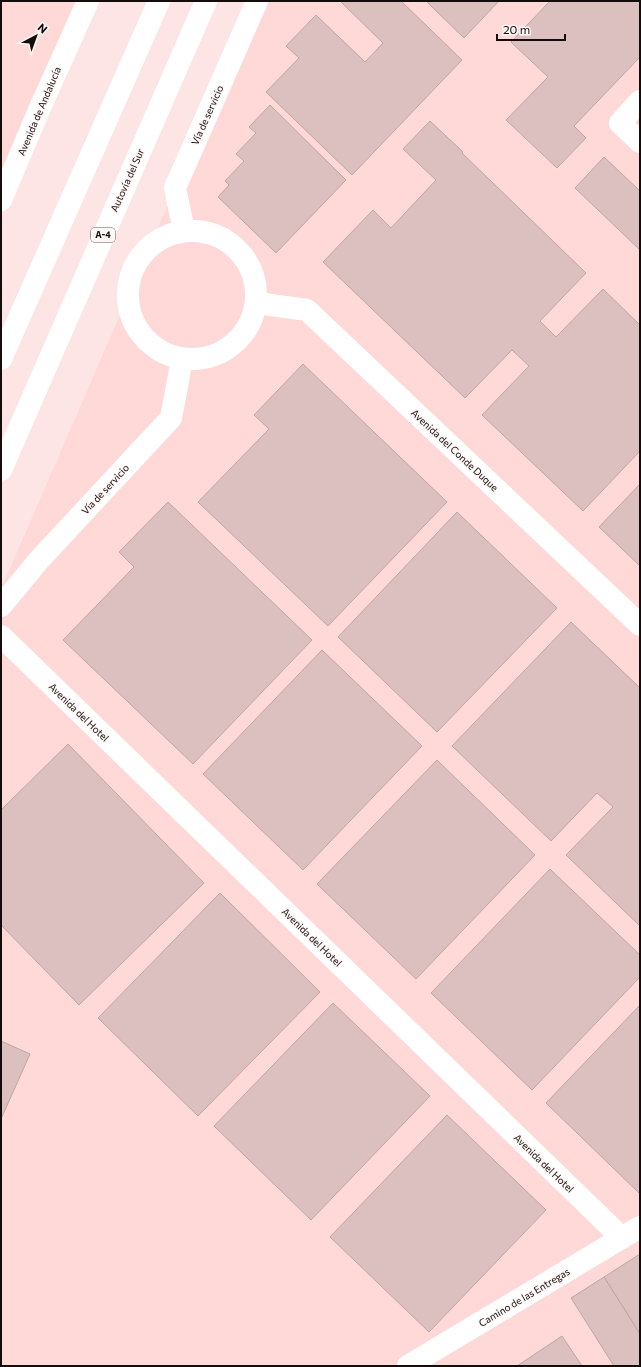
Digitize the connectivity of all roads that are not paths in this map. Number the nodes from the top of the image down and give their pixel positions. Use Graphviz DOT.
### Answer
graph roads {
  1 [pos="88,1"];
  2 [pos="158,1"];
  3 [pos="206,1"];
  4 [pos="257,1"];
  5 [pos="640,101"];
  6 [pos="640,142"];
  7 [pos="1,200"];
  8 [pos="184,231"];
  9 [pos="257,303"];
  10 [pos="1,359"];
  11 [pos="182,359"];
  12 [pos="1,470"];
  13 [pos="1,606"];
  14 [pos="640,625"];
  15 [pos="1,636"];
  16 [pos="631,1233"];
  17 [pos="408,1366"];
  1 -- 7 [label="main road, Avenida de Andalucía"];
  2 -- 10 [label="main road"];
  3 -- 12 [label="main road, Autovía del Sur / A-4"];
  4 -- 8 [label="main road, Vía de servicio"];
  5 -- 6 [label="main road"];
  8 -- 9 [label="main road"];
  8 -- 11 [label="main road"];
  9 -- 11 [label="main road"];
  9 -- 14 [label="main road, Avenida del Conde Duque"];
  11 -- 13 [label="main road, Vía de servicio"];
  15 -- 16 [label="main road, Avenida del Hotel"];
  16 -- 17 [label="main road, Camino de las Entregas"];
}
